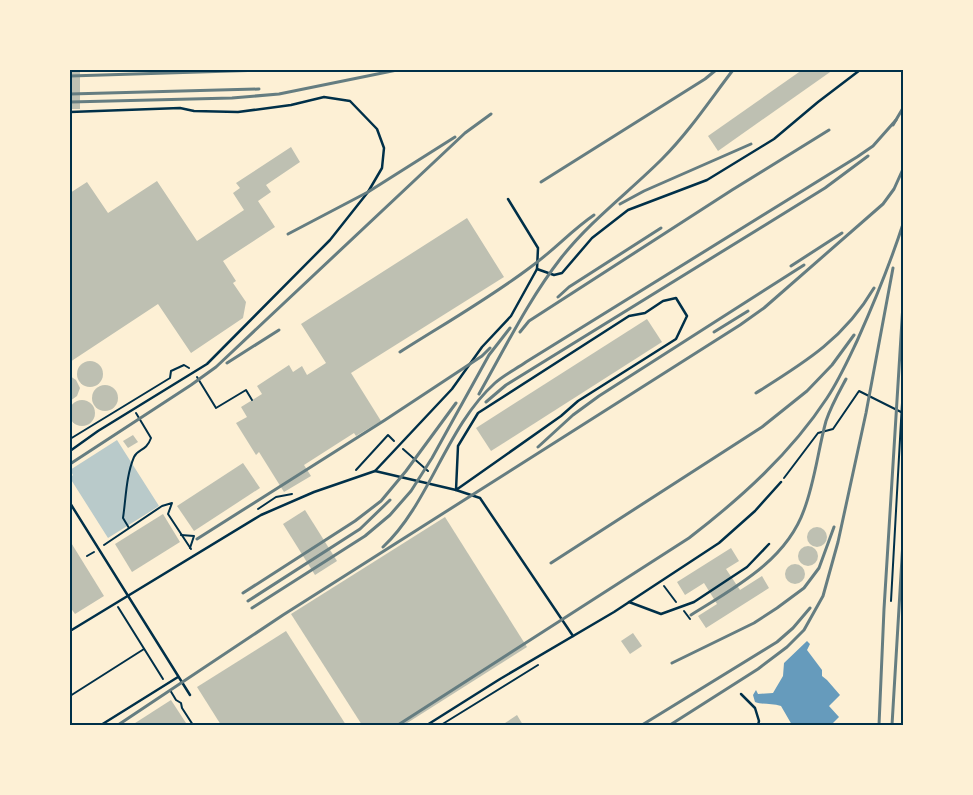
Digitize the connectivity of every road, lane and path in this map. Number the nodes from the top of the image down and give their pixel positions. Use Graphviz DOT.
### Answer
graph roads {
  1 [pos="860,70"];
  2 [pos="70,112"];
  3 [pos="508,199"];
  4 [pos="537,269"];
  5 [pos="194,373"];
  6 [pos="903,385"];
  7 [pos="252,400"];
  8 [pos="130,402"];
  9 [pos="134,409"];
  10 [pos="901,412"];
  11 [pos="70,439"];
  12 [pos="70,451"];
  13 [pos="375,471"];
  14 [pos="781,482"];
  15 [pos="456,490"];
  16 [pos="70,503"];
  17 [pos="130,528"];
  18 [pos="181,534"];
  19 [pos="768,544"];
  20 [pos="98,548"];
  21 [pos="87,556"];
  22 [pos="663,585"];
  23 [pos="128,595"];
  24 [pos="891,601"];
  25 [pos="629,602"];
  26 [pos="115,603"];
  27 [pos="680,607"];
  28 [pos="690,619"];
  29 [pos="70,631"];
  30 [pos="573,636"];
  31 [pos="144,649"];
  32 [pos="538,665"];
  33 [pos="178,676"];
  34 [pos="166,684"];
  35 [pos="741,694"];
  36 [pos="190,695"];
  37 [pos="70,696"];
  38 [pos="101,725"];
  39 [pos="192,725"];
  40 [pos="427,725"];
  41 [pos="441,725"];
  42 [pos="758,725"];
  1 -- 4 [label="lane"];
  2 -- 5 [label="lane"];
  3 -- 4 [label="lane"];
  4 -- 13 [label="lane"];
  5 -- 7 [label="path"];
  5 -- 8 [label="path"];
  5 -- 9 [label="lane"];
  6 -- 10 [label="path"];
  8 -- 9 [label="path"];
  8 -- 11 [label="path"];
  9 -- 12 [label="lane"];
  9 -- 17 [label="path"];
  10 -- 14 [label="path"];
  10 -- 24 [label="path"];
  13 -- 15 [label="lane"];
  13 -- 23 [label="lane"];
  14 -- 25 [label="lane"];
  15 -- 15 [label="lane"];
  15 -- 30 [label="lane"];
  16 -- 20 [label="lane"];
  17 -- 18 [label="path"];
  17 -- 20 [label="path"];
  18 -- 18 [label="path"];
  19 -- 27 [label="lane"];
  20 -- 21 [label="path"];
  20 -- 23 [label="lane"];
  22 -- 27 [label="path"];
  23 -- 26 [label="lane"];
  23 -- 33 [label="lane"];
  25 -- 27 [label="lane"];
  25 -- 30 [label="lane"];
  26 -- 29 [label="lane"];
  26 -- 31 [label="path"];
  27 -- 28 [label="path"];
  30 -- 40 [label="lane"];
  31 -- 34 [label="path"];
  31 -- 37 [label="path"];
  32 -- 41 [label="path"];
  33 -- 34 [label="lane"];
  33 -- 36 [label="lane"];
  34 -- 38 [label="lane"];
  34 -- 39 [label="path"];
  35 -- 42 [label="lane"];
}
